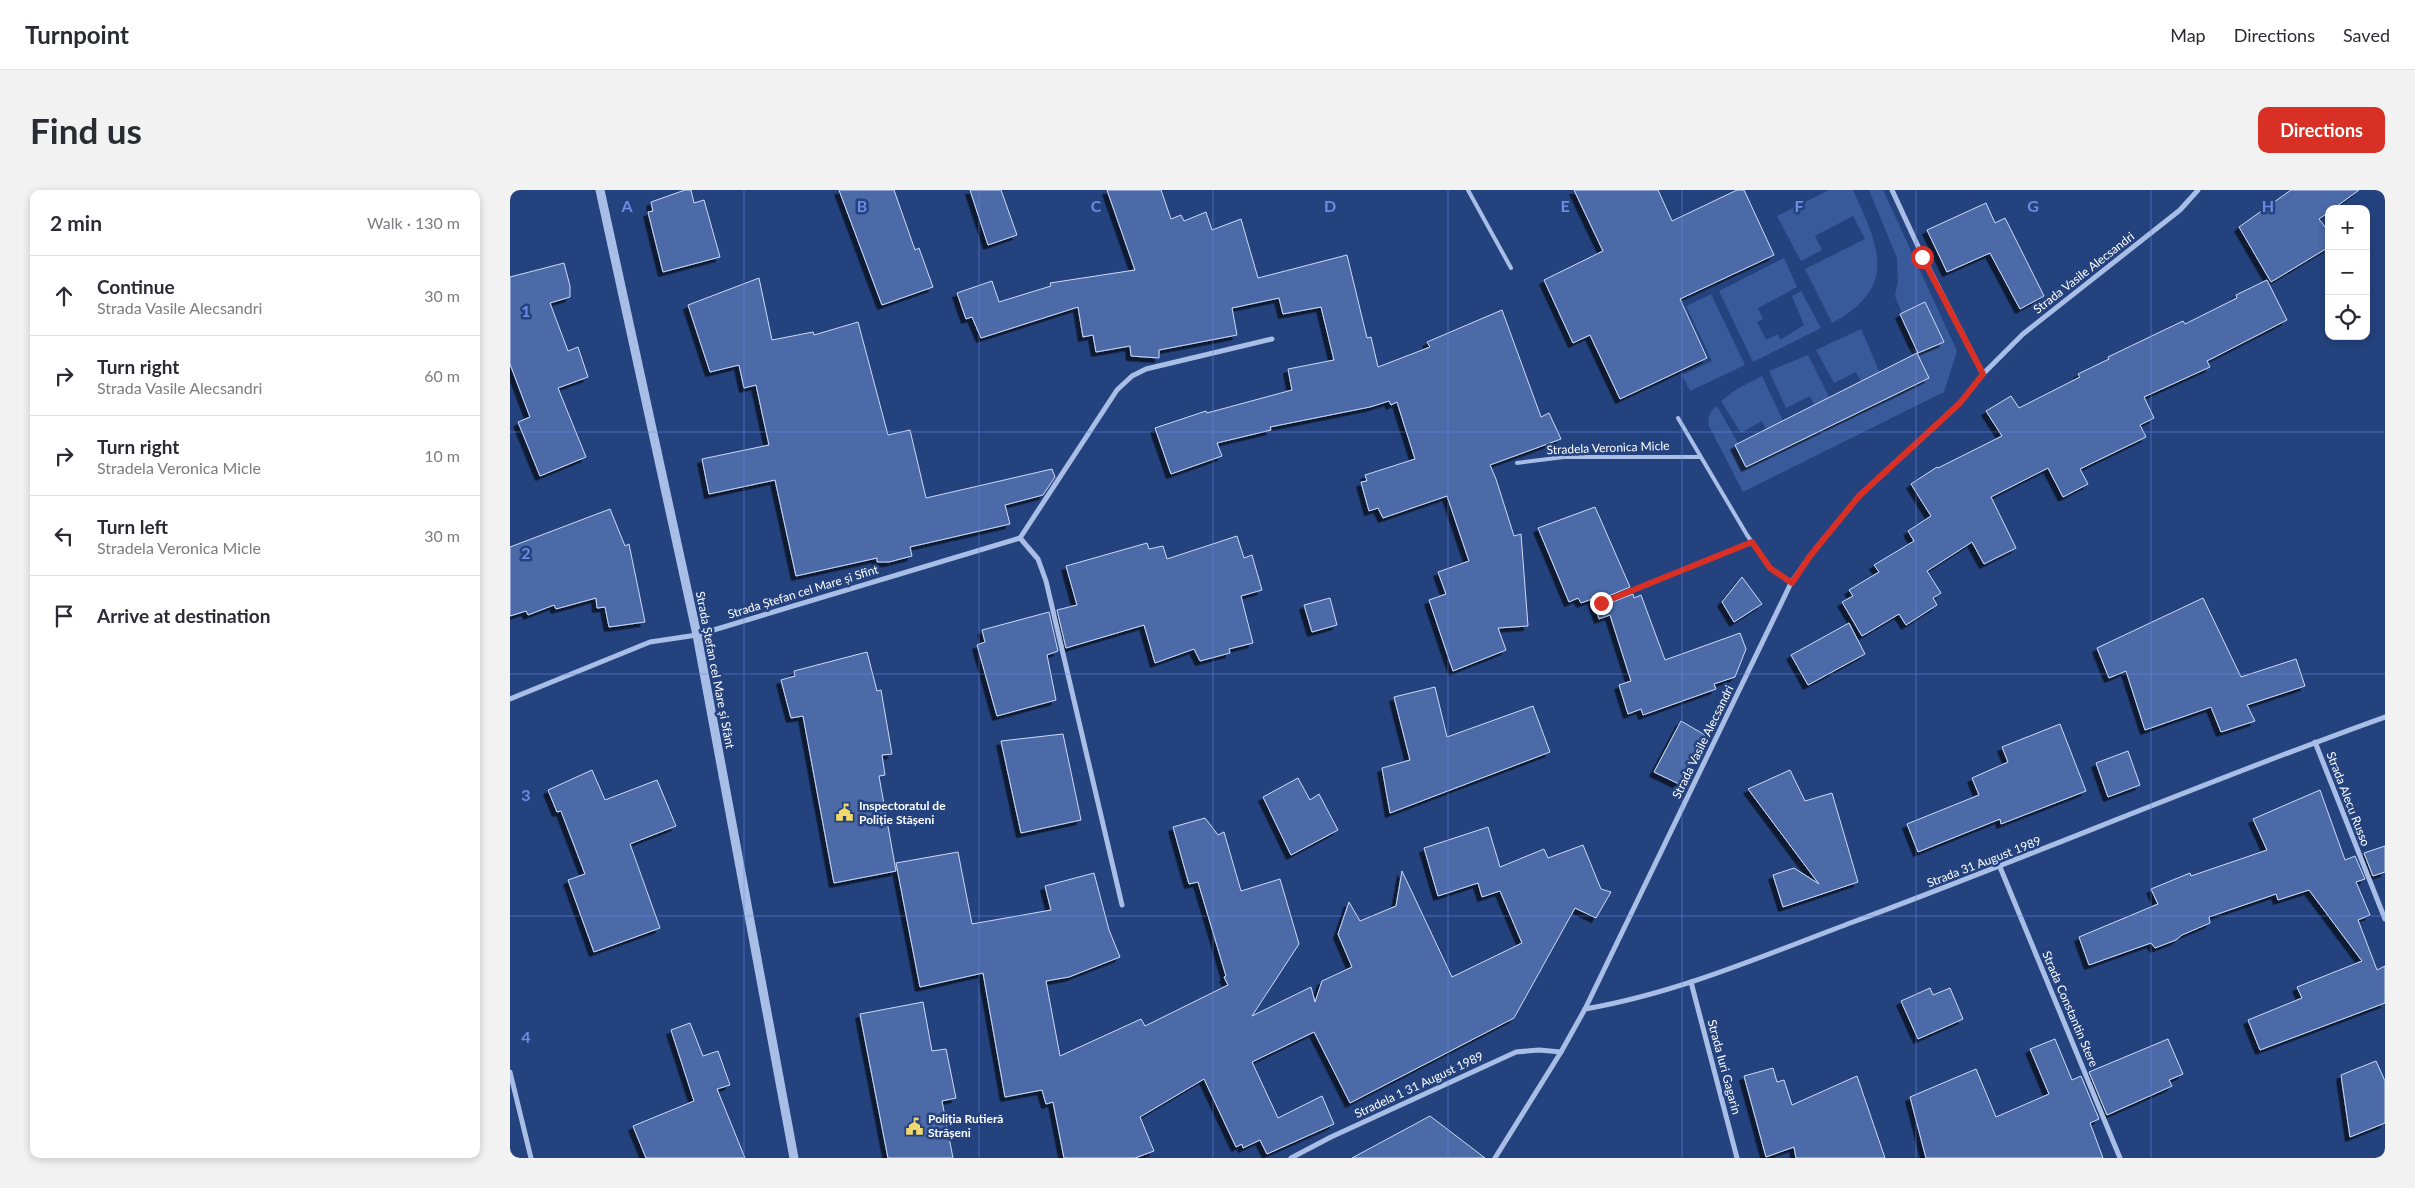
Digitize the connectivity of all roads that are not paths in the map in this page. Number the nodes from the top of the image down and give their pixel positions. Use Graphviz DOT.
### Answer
graph roads {
  1 [pos="600,190"];
  2 [pos="1468,190"];
  3 [pos="1892,190"];
  4 [pos="2198,190"];
  5 [pos="1511,268"];
  6 [pos="1272,339"];
  7 [pos="1983,374"];
  8 [pos="1678,418"];
  9 [pos="1700,457"];
  10 [pos="1517,463"];
  11 [pos="1020,538"];
  12 [pos="1752,542"];
  13 [pos="1792,583"];
  14 [pos="1601,603"];
  15 [pos="697,635"];
  16 [pos="510,699"];
  17 [pos="2385,717"];
  18 [pos="2315,742"];
  19 [pos="2000,867"];
  20 [pos="1122,905"];
  21 [pos="2385,919"];
  22 [pos="1691,982"];
  23 [pos="1585,1010"];
  24 [pos="1561,1052"];
  25 [pos="510,1072"];
  26 [pos="531,1158"];
  27 [pos="794,1158"];
  28 [pos="1291,1158"];
  29 [pos="1495,1158"];
  30 [pos="1738,1158"];
  31 [pos="2120,1158"];
  1 -- 15 [label="street, Strada Ștefan cel Mare și Sfânt"];
  2 -- 5 [label="lane"];
  3 -- 7 [label="street"];
  4 -- 7 [label="street, Strada Vasile Alecsandri"];
  6 -- 11 [label="street"];
  7 -- 13 [label="street, Strada Vasile Alecsandri"];
  8 -- 9 [label="lane, Stradela Veronica Micle"];
  9 -- 10 [label="lane, Stradela Veronica Micle"];
  9 -- 12 [label="lane, Stradela Veronica Micle"];
  11 -- 15 [label="street, Strada Ștefan cel Mare și Sfînt"];
  11 -- 20 [label="street"];
  12 -- 13 [label="lane, Stradela Veronica Micle"];
  12 -- 14 [label="lane"];
  13 -- 23 [label="street, Strada Vasile Alecsandri"];
  15 -- 16 [label="street, Strada Ștefan cel Mare și Sfînt"];
  15 -- 27 [label="street, Strada Ștefan cel Mare și Sfânt"];
  17 -- 18 [label="street, Strada 31 August 1989"];
  18 -- 19 [label="street, Strada 31 August 1989"];
  18 -- 21 [label="street, Strada Alecu Russo"];
  19 -- 22 [label="street, Strada 31 August 1989"];
  19 -- 31 [label="street, Strada Constantin Stere"];
  22 -- 23 [label="street, Strada 31 August 1989"];
  22 -- 30 [label="street, Strada Iuri Gagarin"];
  23 -- 24 [label="street, Strada Vasile Alecsandri"];
  24 -- 28 [label="street, Stradela 1 31 August 1989"];
  24 -- 29 [label="street, Strada Vasile Alecsandri"];
  25 -- 26 [label="street"];
}
